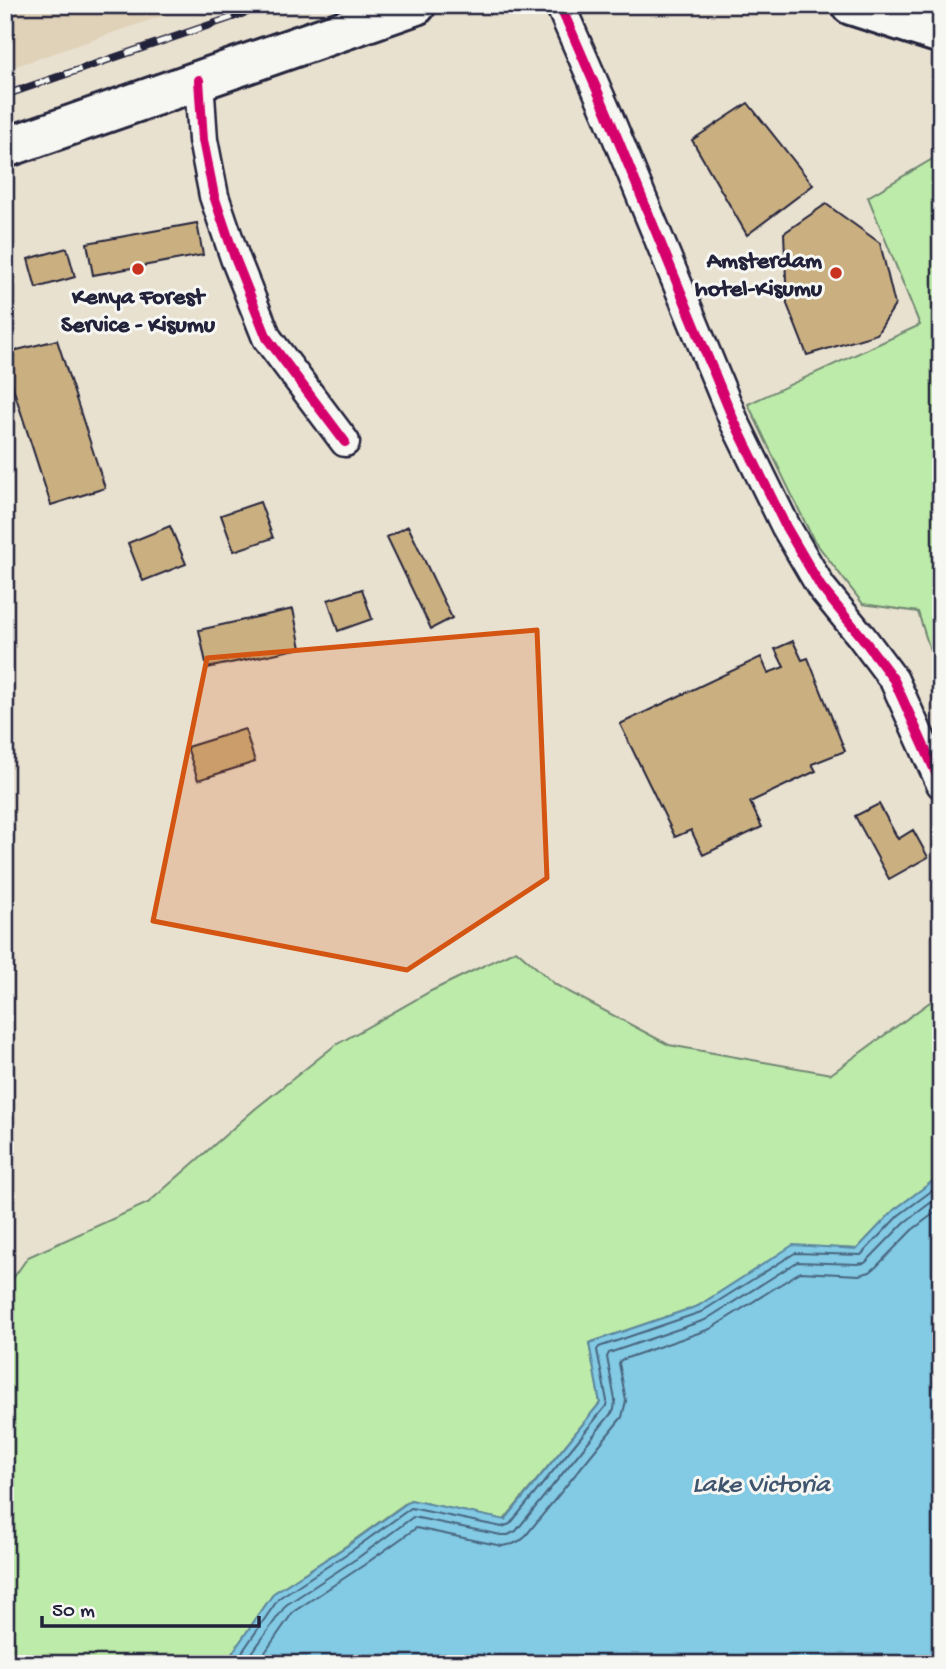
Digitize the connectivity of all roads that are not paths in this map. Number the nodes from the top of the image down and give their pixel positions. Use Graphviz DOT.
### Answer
graph roads {
  1 [pos="416,5"];
  2 [pos="560,5"];
  3 [pos="851,5"];
  4 [pos="941,34"];
  5 [pos="199,80"];
  6 [pos="5,148"];
  7 [pos="345,442"];
  8 [pos="941,784"];
  1 -- 5 [label="main road"];
  2 -- 8 [label="street"];
  3 -- 4 [label="main road"];
  5 -- 6 [label="main road"];
  5 -- 7 [label="street"];
}
